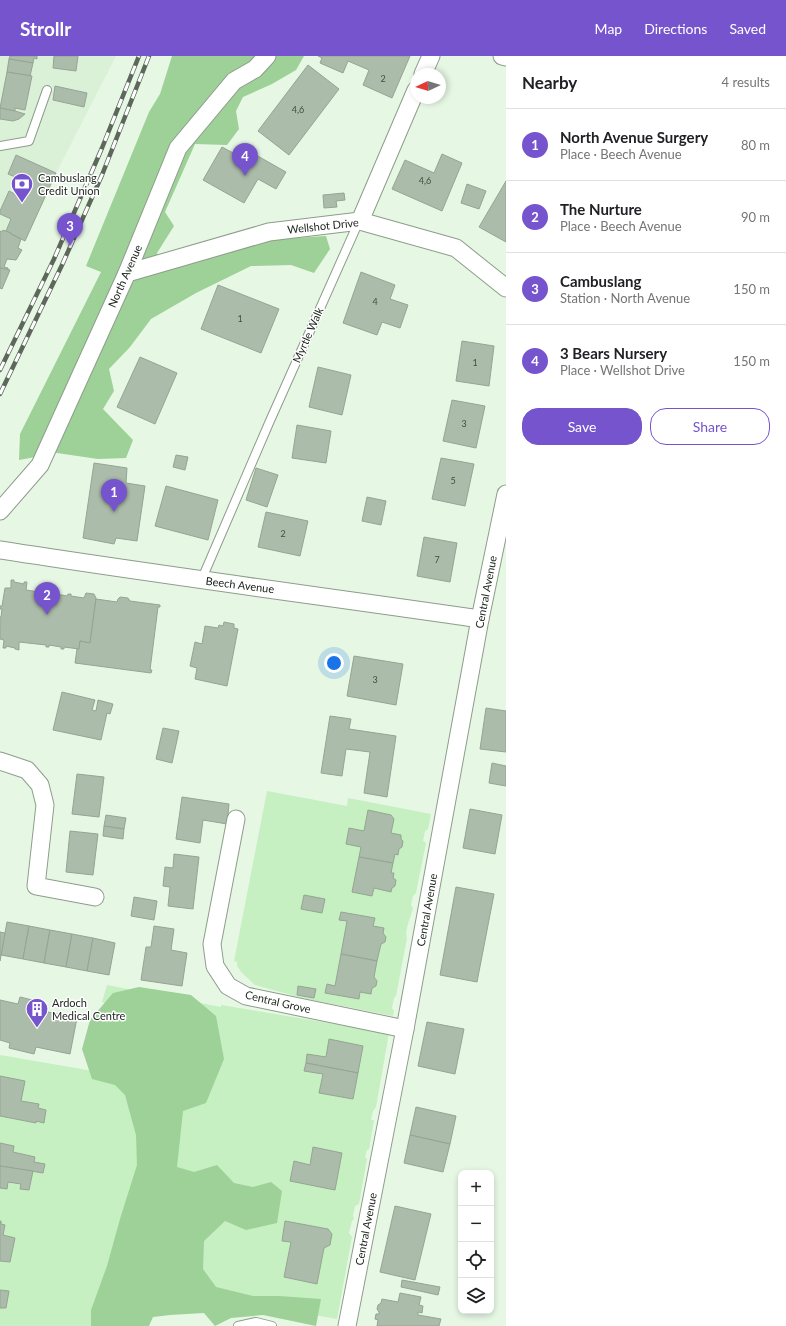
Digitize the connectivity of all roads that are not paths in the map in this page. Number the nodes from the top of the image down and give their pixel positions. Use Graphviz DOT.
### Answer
graph roads {
  1 [pos="267,56"];
  2 [pos="431,56"];
  3 [pos="502,56"];
  4 [pos="506,57"];
  5 [pos="426,68"];
  6 [pos="47,90"];
  7 [pos="410,104"];
  8 [pos="0,146"];
  9 [pos="360,221"];
  10 [pos="127,273"];
  11 [pos="506,288"];
  12 [pos="506,494"];
  13 [pos="0,511"];
  14 [pos="0,550"];
  15 [pos="201,581"];
  16 [pos="480,619"];
  17 [pos="0,761"];
  18 [pos="236,819"];
  19 [pos="95,897"];
  20 [pos="405,1030"];
  21 [pos="238,1326"];
  22 [pos="272,1326"];
  23 [pos="347,1326"];
  1 -- 10 [label="street, North Avenue"];
  2 -- 5 [label="street"];
  3 -- 4 [label="street"];
  6 -- 8 [label="lane"];
  7 -- 9 [label="street, Myrtle Walk"];
  9 -- 10 [label="street, Wellshot Drive"];
  9 -- 11 [label="street, Wellshot Drive"];
  9 -- 15 [label="lane, Myrtle Walk"];
  10 -- 13 [label="street, North Avenue"];
  12 -- 16 [label="street, Central Avenue"];
  14 -- 15 [label="street, Beech Avenue"];
  15 -- 16 [label="street, Beech Avenue"];
  16 -- 20 [label="street, Central Avenue"];
  17 -- 19 [label="street"];
  18 -- 20 [label="street, Central Grove"];
  20 -- 23 [label="street, Central Avenue"];
  21 -- 22 [label="lane"];
}
